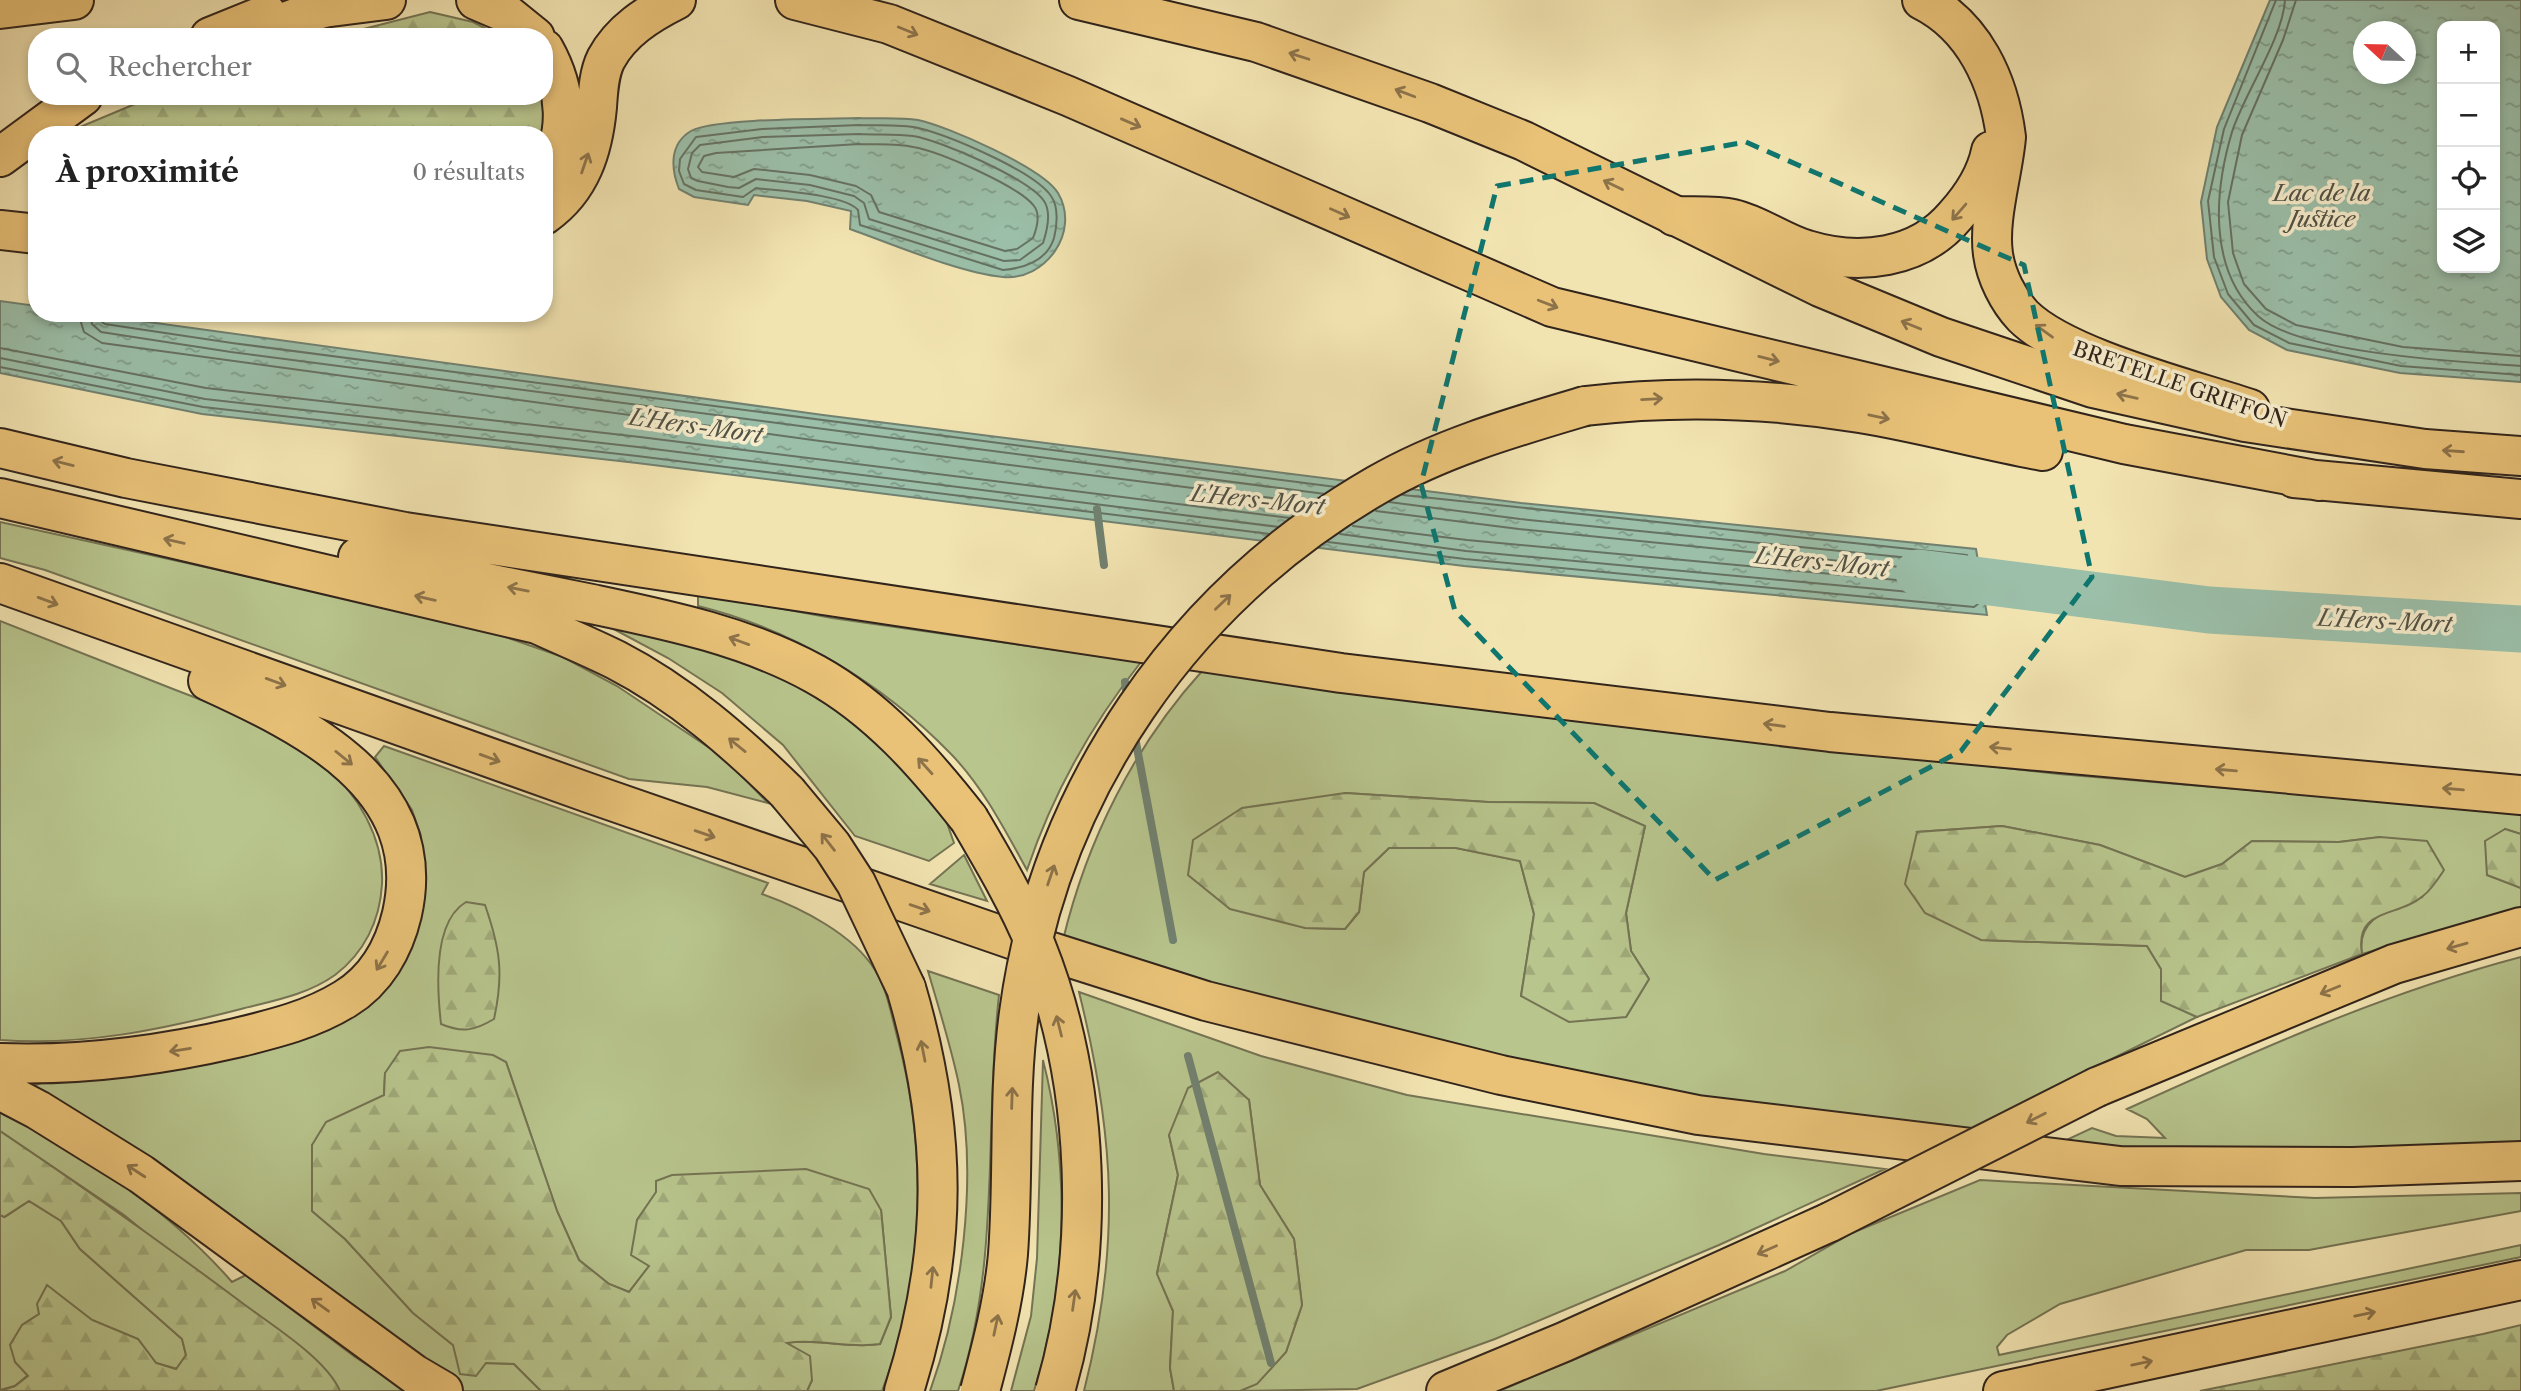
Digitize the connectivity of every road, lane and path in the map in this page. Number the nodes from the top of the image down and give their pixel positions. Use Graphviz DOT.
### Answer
graph roads {
  1 [pos="74,0"];
  2 [pos="386,0"];
  3 [pos="477,0"];
  4 [pos="676,0"];
  5 [pos="795,0"];
  6 [pos="1079,0"];
  7 [pos="1922,0"];
  8 [pos="326,3"];
  9 [pos="0,9"];
  10 [pos="241,28"];
  11 [pos="266,28"];
  12 [pos="524,28"];
  13 [pos="553,64"];
  14 [pos="1999,104"];
  15 [pos="71,105"];
  16 [pos="91,105"];
  17 [pos="42,126"];
  18 [pos="52,126"];
  19 [pos="553,162"];
  20 [pos="553,208"];
  21 [pos="1674,216"];
  22 [pos="0,230"];
  23 [pos="28,233"];
  24 [pos="2314,431"];
  25 [pos="0,448"];
  26 [pos="2521,456"];
  27 [pos="2320,481"];
  28 [pos="0,498"];
  29 [pos="2521,499"];
  30 [pos="241,556"];
  31 [pos="0,583"];
  32 [pos="96,618"];
  33 [pos="2521,795"];
  34 [pos="2521,927"];
  35 [pos="0,1063"];
  36 [pos="0,1090"];
  37 [pos="2521,1161"];
  38 [pos="2521,1280"];
  39 [pos="443,1391"];
  40 [pos="904,1391"];
  41 [pos="980,1391"];
  42 [pos="1055,1391"];
  43 [pos="1446,1391"];
  44 [pos="2003,1391"];
  1 -- 9 [label="main road"];
  2 -- 8 [label="main road"];
  3 -- 12 [label="main road"];
  20 -- 4 [label="main road, one-way"];
  5 -- 27 [label="main road, one-way"];
  21 -- 6 [label="main road, one-way"];
  7 -- 14 [label="main road, BRETELLE GRIFFON"];
  8 -- 10 [label="main road"];
  8 -- 11 [label="main road"];
  13 -- 19 [label="main road"];
  14 -- 21 [label="main road, BRETELLE GRIFFON, one-way"];
  24 -- 14 [label="main road, BRETELLE GRIFFON, one-way"];
  15 -- 17 [label="main road"];
  16 -- 18 [label="main road"];
  24 -- 21 [label="main road, one-way"];
  22 -- 23 [label="main road"];
  26 -- 24 [label="main road, one-way"];
  33 -- 25 [label="main road, one-way"];
  27 -- 29 [label="main road"];
  41 -- 27 [label="main road, one-way, bridge"];
  30 -- 28 [label="main road, one-way"];
  40 -- 30 [label="main road, one-way, bridge"];
  42 -- 30 [label="main road, one-way, bridge"];
  31 -- 32 [label="main road, one-way"];
  32 -- 35 [label="main road, one-way"];
  32 -- 37 [label="main road, one-way"];
  34 -- 43 [label="main road, one-way, bridge"];
  39 -- 36 [label="main road, one-way"];
  44 -- 38 [label="main road, one-way"];
}
